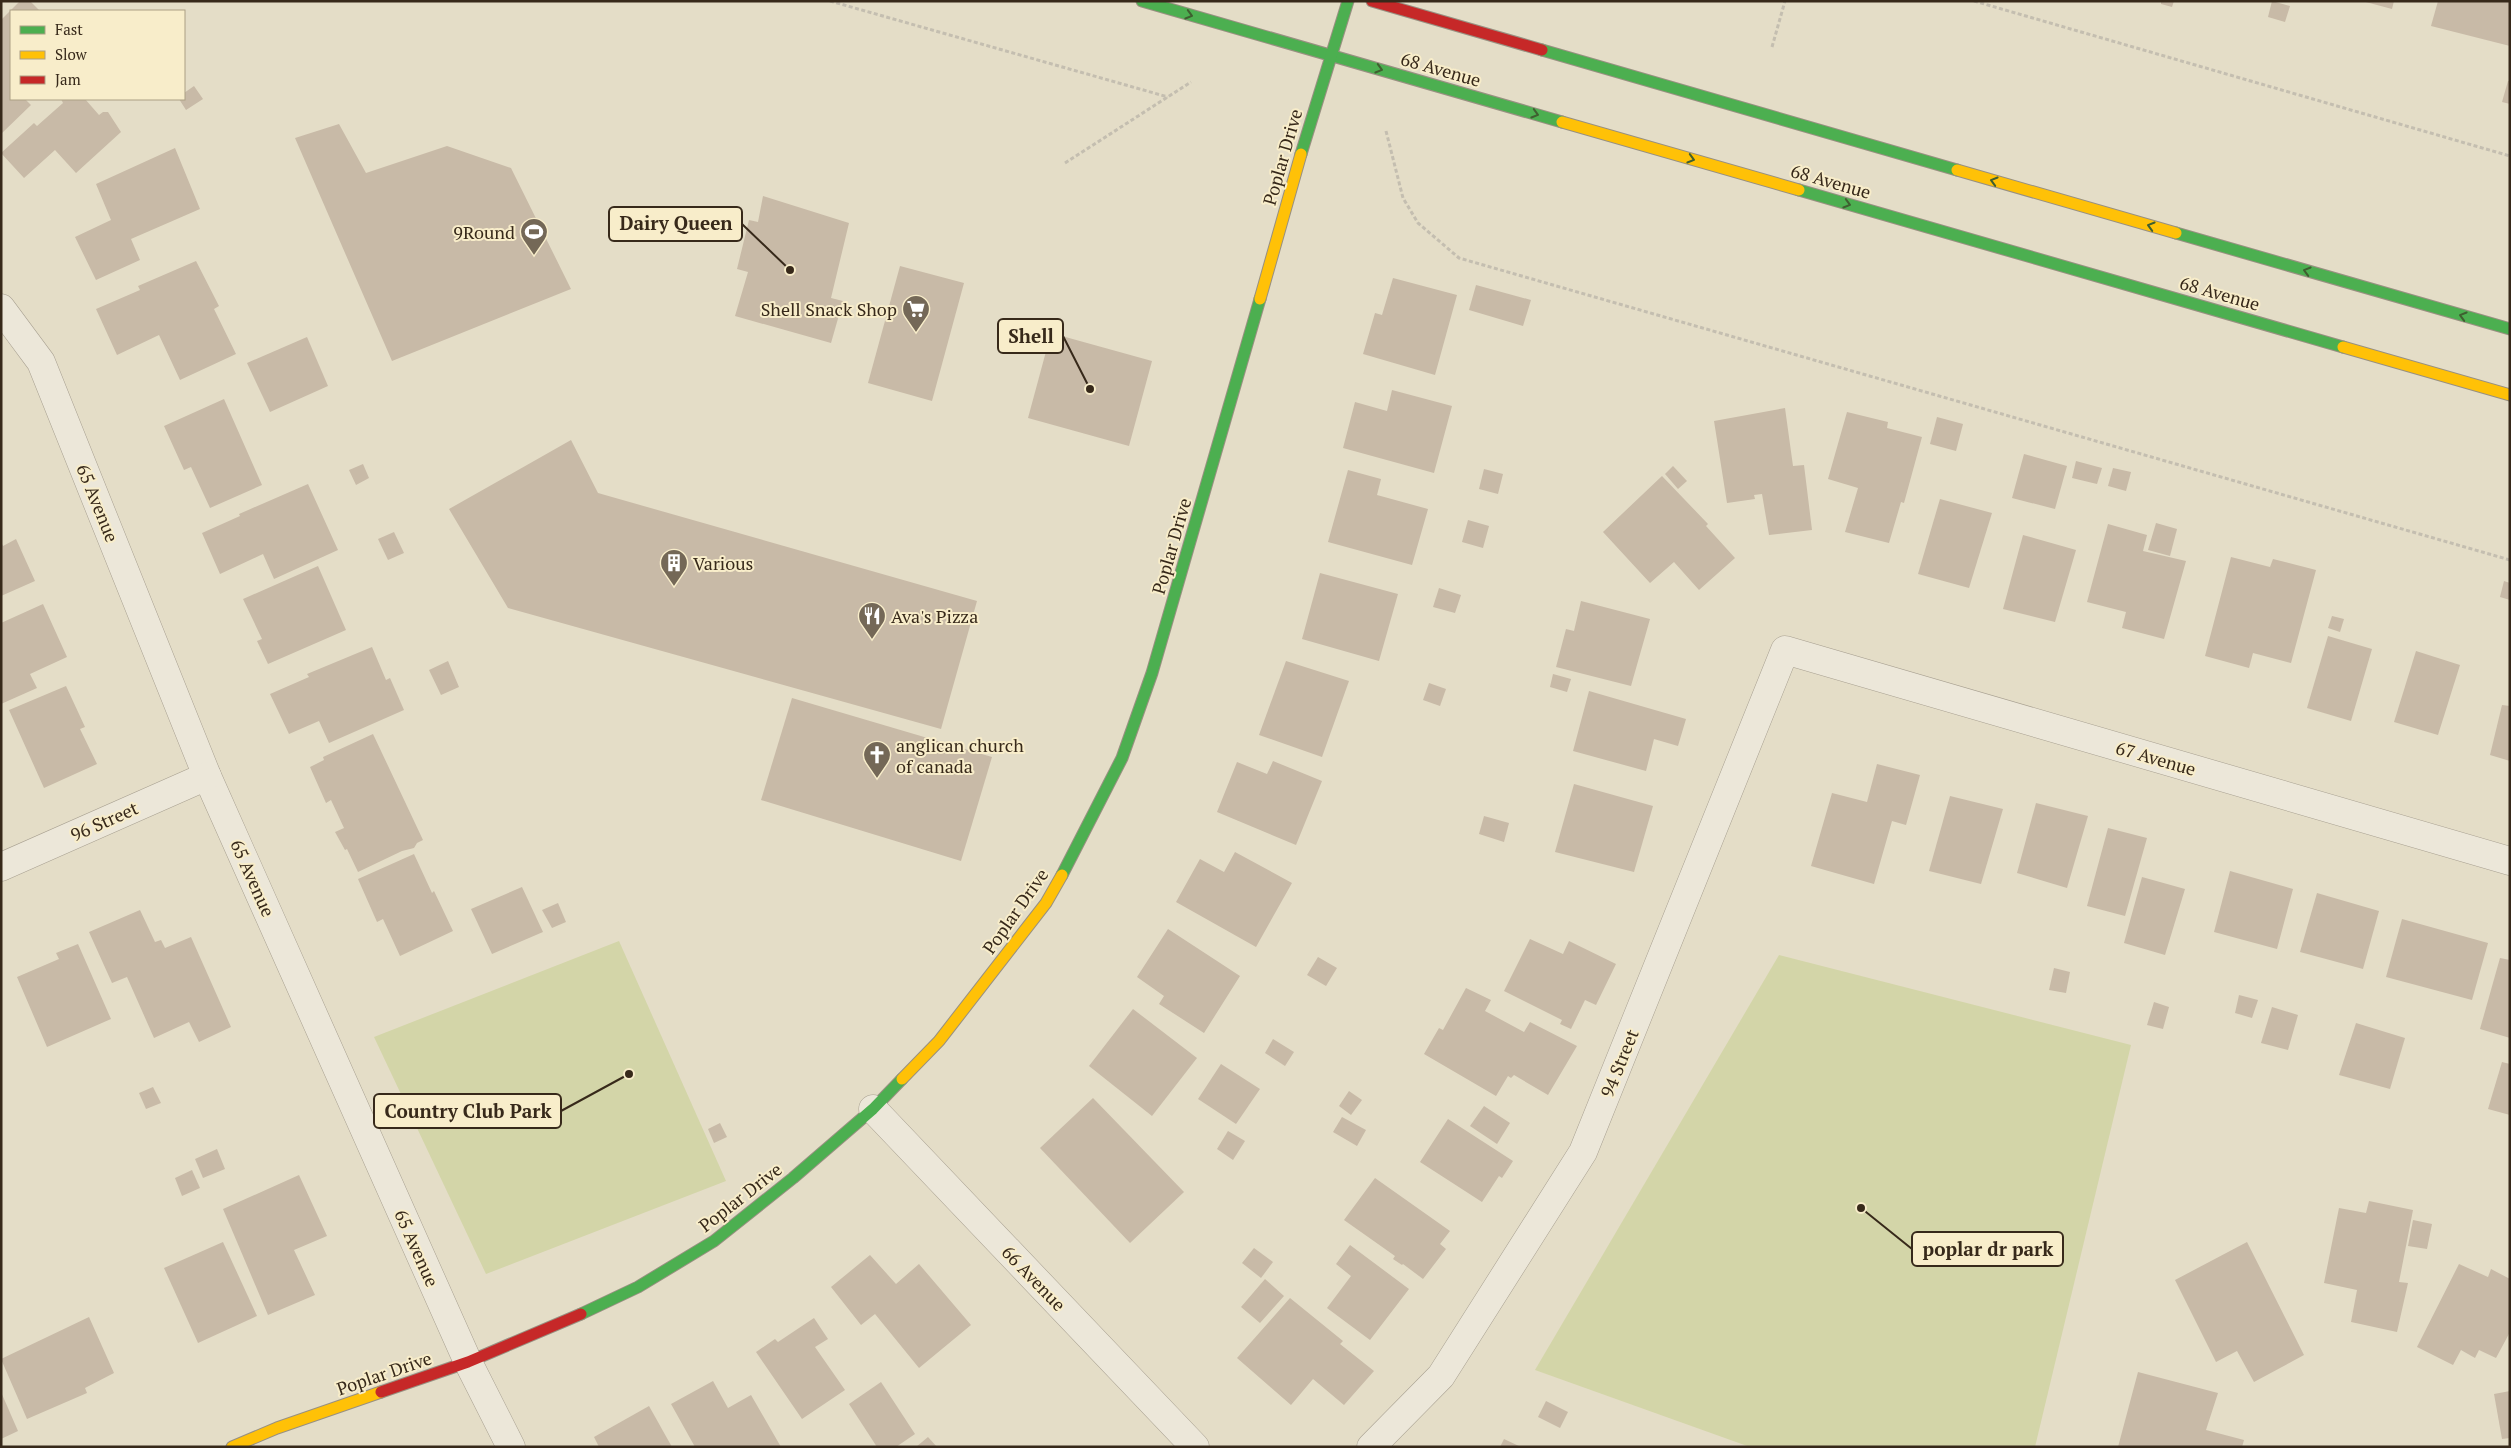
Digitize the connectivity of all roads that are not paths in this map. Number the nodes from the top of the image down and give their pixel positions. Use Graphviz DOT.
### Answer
graph roads {
  1 [pos="1142,1"];
  2 [pos="1348,1"];
  3 [pos="1372,1"];
  4 [pos="1332,56"];
  5 [pos="1,308"];
  6 [pos="2510,329"];
  7 [pos="2510,395"];
  8 [pos="1801,655"];
  9 [pos="207,776"];
  10 [pos="2510,861"];
  11 [pos="1,867"];
  12 [pos="873,1109"];
  13 [pos="468,1362"];
  14 [pos="232,1447"];
  15 [pos="511,1447"];
  16 [pos="1195,1447"];
  17 [pos="1371,1447"];
  1 -- 4 [label="main road, 68 Avenue, one-way"];
  2 -- 4 [label="main road, Poplar Drive"];
  6 -- 3 [label="main road, one-way"];
  4 -- 7 [label="main road, 68 Avenue, one-way"];
  4 -- 12 [label="main road, Poplar Drive"];
  5 -- 9 [label="street, 65 Avenue"];
  8 -- 10 [label="street, 67 Avenue"];
  8 -- 17 [label="street, 94 Street"];
  9 -- 11 [label="street, 96 Street"];
  9 -- 13 [label="street, 65 Avenue"];
  12 -- 13 [label="main road, Poplar Drive"];
  12 -- 16 [label="street, 66 Avenue"];
  13 -- 14 [label="main road, Poplar Drive"];
  13 -- 15 [label="street, 65 Avenue"];
}
